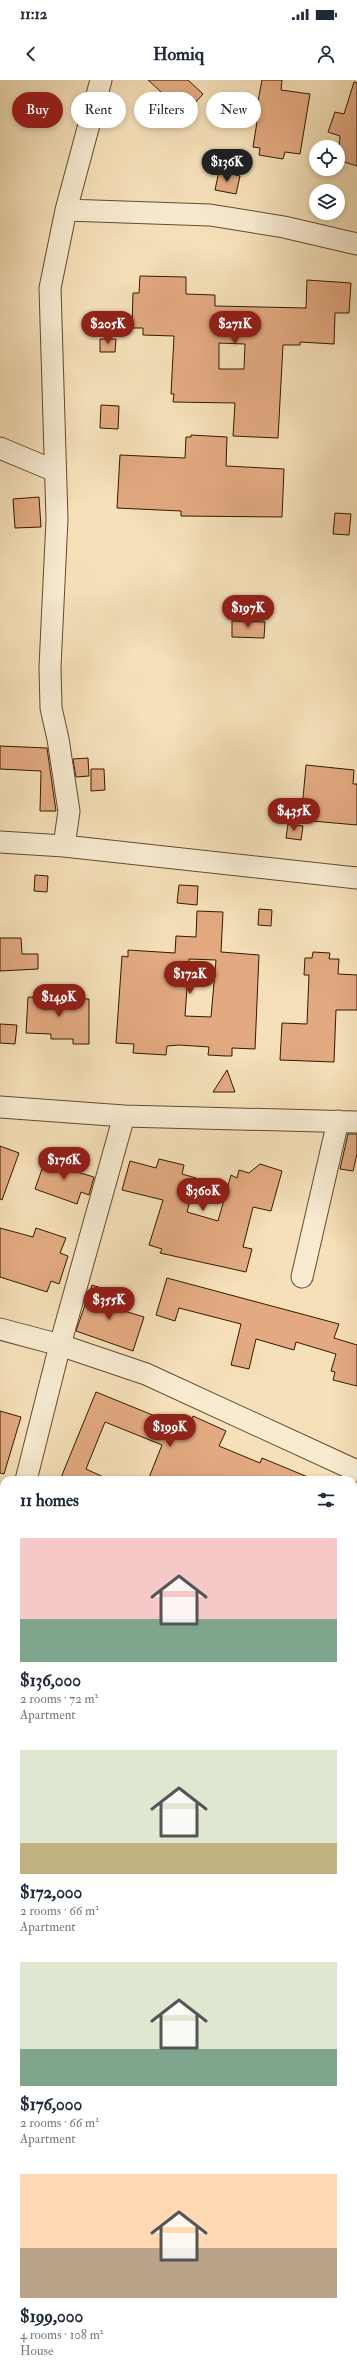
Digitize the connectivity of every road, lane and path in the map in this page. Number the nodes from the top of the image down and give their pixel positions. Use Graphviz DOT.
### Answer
graph roads {
  1 [pos="101,80"];
  2 [pos="66,210"];
  3 [pos="357,244"];
  4 [pos="0,448"];
  5 [pos="55,471"];
  6 [pos="0,842"];
  7 [pos="64,846"];
  8 [pos="357,878"];
  9 [pos="0,1107"];
  10 [pos="124,1116"];
  11 [pos="348,1122"];
  12 [pos="302,1277"];
  13 [pos="0,1329"];
  14 [pos="60,1345"];
  15 [pos="357,1471"];
  16 [pos="27,1476"];
  1 -- 2 [label="street"];
  2 -- 3 [label="street"];
  2 -- 5 [label="street"];
  4 -- 5 [label="street"];
  5 -- 7 [label="street"];
  6 -- 7 [label="street"];
  7 -- 8 [label="street"];
  9 -- 10 [label="street"];
  10 -- 11 [label="street"];
  10 -- 14 [label="street"];
  11 -- 12 [label="street"];
  13 -- 14 [label="street"];
  14 -- 15 [label="street"];
  14 -- 16 [label="street"];
}
